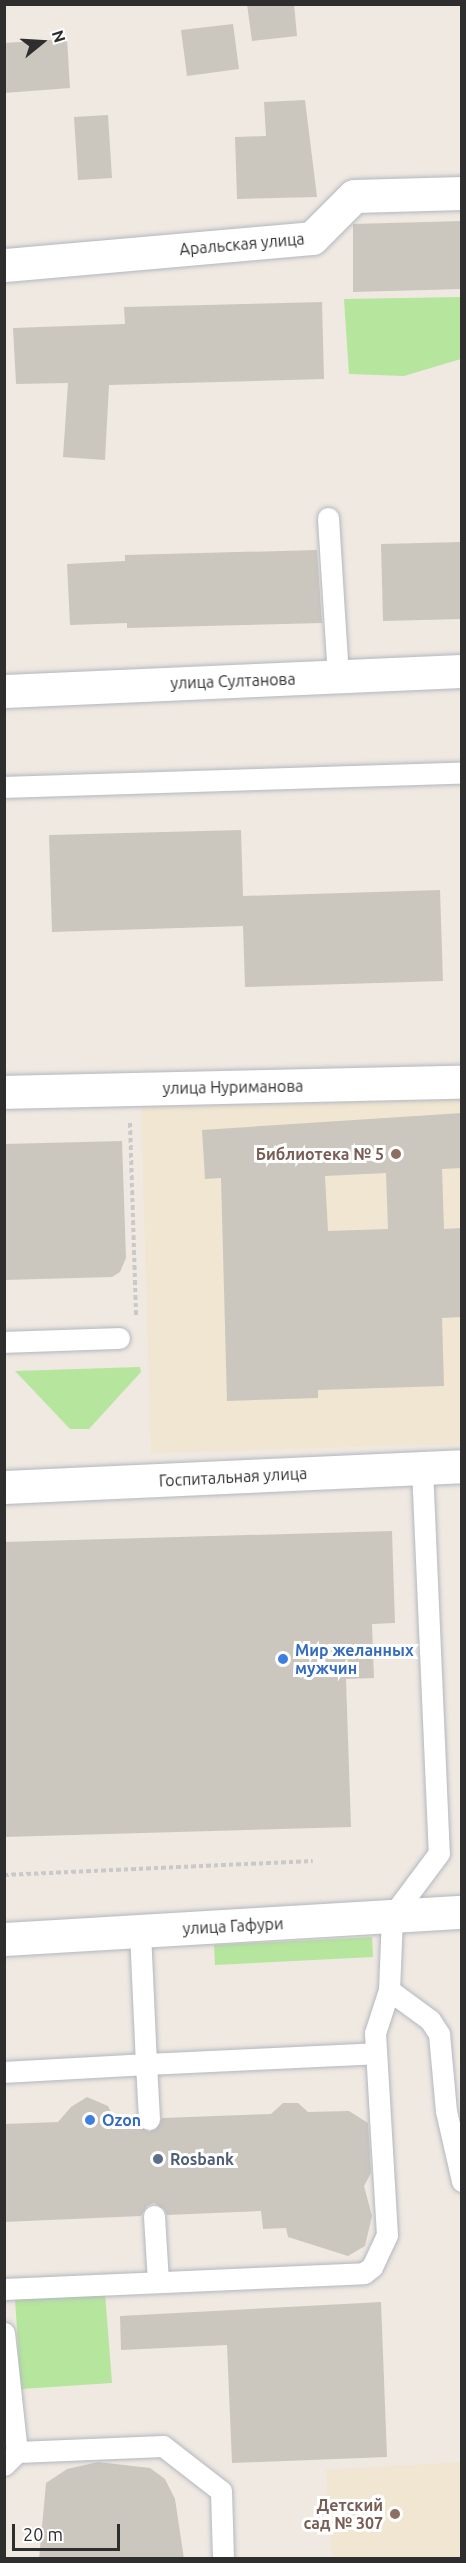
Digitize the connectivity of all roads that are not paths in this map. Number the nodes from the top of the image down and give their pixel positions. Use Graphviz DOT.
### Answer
graph roads {
  1 [pos="462,193"];
  2 [pos="4,265"];
  3 [pos="328,518"];
  4 [pos="462,671"];
  5 [pos="338,676"];
  6 [pos="4,691"];
  7 [pos="462,773"];
  8 [pos="4,787"];
  9 [pos="462,1082"];
  10 [pos="4,1092"];
  11 [pos="118,1338"];
  12 [pos="4,1342"];
  13 [pos="462,1466"];
  14 [pos="422,1468"];
  15 [pos="4,1487"];
  16 [pos="462,1912"];
  17 [pos="392,1916"];
  18 [pos="140,1931"];
  19 [pos="4,1939"];
  20 [pos="389,1990"];
  21 [pos="376,2053"];
  22 [pos="147,2064"];
  23 [pos="4,2072"];
  24 [pos="149,2119"];
  25 [pos="462,2181"];
  26 [pos="154,2216"];
  27 [pos="158,2282"];
  28 [pos="4,2289"];
  29 [pos="4,2332"];
  30 [pos="11,2459"];
  31 [pos="223,2559"];
  1 -- 2 [label="street, Аральская улица"];
  3 -- 5 [label="lane"];
  4 -- 5 [label="street, улица Султанова"];
  5 -- 6 [label="street, улица Султанова"];
  7 -- 8 [label="lane"];
  9 -- 10 [label="street, улица Нуриманова"];
  11 -- 12 [label="lane"];
  13 -- 14 [label="street, Госпитальная улица"];
  14 -- 15 [label="street, Госпитальная улица"];
  14 -- 17 [label="lane"];
  16 -- 17 [label="street, улица Гафури"];
  17 -- 18 [label="street, улица Гафури"];
  17 -- 20 [label="lane"];
  18 -- 19 [label="street, улица Гафури"];
  18 -- 22 [label="lane"];
  20 -- 21 [label="lane"];
  20 -- 25 [label="lane"];
  21 -- 22 [label="lane"];
  21 -- 27 [label="lane"];
  22 -- 23 [label="lane"];
  22 -- 24 [label="lane"];
  26 -- 27 [label="lane"];
  27 -- 28 [label="lane"];
  29 -- 30 [label="lane"];
  30 -- 31 [label="lane"];
}
